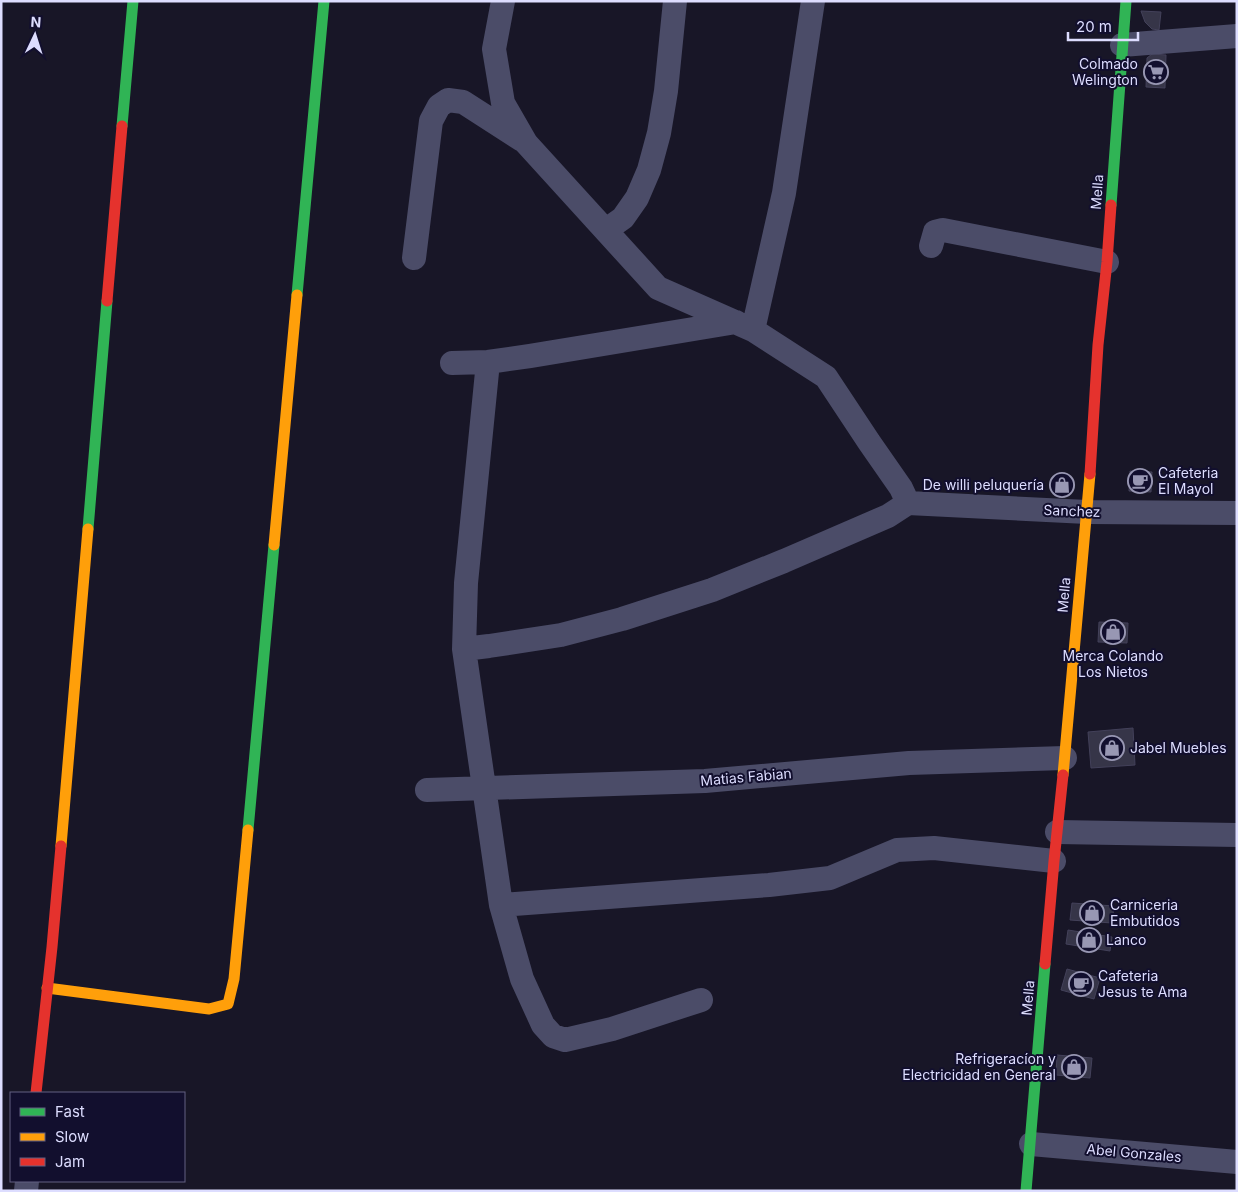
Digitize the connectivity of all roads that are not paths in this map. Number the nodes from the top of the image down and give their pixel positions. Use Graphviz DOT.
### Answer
graph roads {
  1 [pos="133,1"];
  2 [pos="324,1"];
  3 [pos="503,1"];
  4 [pos="675,1"];
  5 [pos="814,1"];
  6 [pos="1126,1"];
  7 [pos="1237,36"];
  8 [pos="1122,45"];
  9 [pos="526,143"];
  10 [pos="606,230"];
  11 [pos="931,246"];
  12 [pos="414,258"];
  13 [pos="1107,262"];
  14 [pos="745,326"];
  15 [pos="488,362"];
  16 [pos="452,363"];
  17 [pos="908,502"];
  18 [pos="1087,512"];
  19 [pos="1237,513"];
  20 [pos="464,648"];
  21 [pos="1065,758"];
  22 [pos="483,788"];
  23 [pos="427,790"];
  24 [pos="1057,832"];
  25 [pos="1237,835"];
  26 [pos="1054,861"];
  27 [pos="501,905"];
  28 [pos="47,988"];
  29 [pos="701,1000"];
  30 [pos="36,1092"];
  31 [pos="1030,1144"];
  32 [pos="1237,1162"];
  33 [pos="1026,1191"];
  1 -- 28 [label="street"];
  2 -- 28 [label="street"];
  3 -- 9 [label="street"];
  4 -- 10 [label="street"];
  5 -- 14 [label="street"];
  6 -- 8 [label="street, Mella"];
  7 -- 8 [label="street"];
  8 -- 13 [label="street, Mella"];
  9 -- 10 [label="street"];
  9 -- 12 [label="street"];
  10 -- 14 [label="street"];
  11 -- 13 [label="street"];
  13 -- 18 [label="street, Mella"];
  14 -- 15 [label="street"];
  14 -- 17 [label="street"];
  15 -- 16 [label="street"];
  15 -- 20 [label="street"];
  17 -- 18 [label="street, Sanchez"];
  17 -- 20 [label="street"];
  18 -- 19 [label="street, Sanchez"];
  18 -- 21 [label="street, Mella"];
  20 -- 22 [label="street"];
  21 -- 22 [label="street, Matias Fabian"];
  21 -- 24 [label="street, Mella"];
  22 -- 23 [label="street, Matias Fabian"];
  22 -- 27 [label="street"];
  24 -- 25 [label="street"];
  24 -- 26 [label="street, Mella"];
  26 -- 27 [label="street"];
  26 -- 31 [label="street, Mella"];
  27 -- 29 [label="street"];
  28 -- 30 [label="street"];
  31 -- 32 [label="street, Abel Gonzales"];
  31 -- 33 [label="street, Mella"];
}
